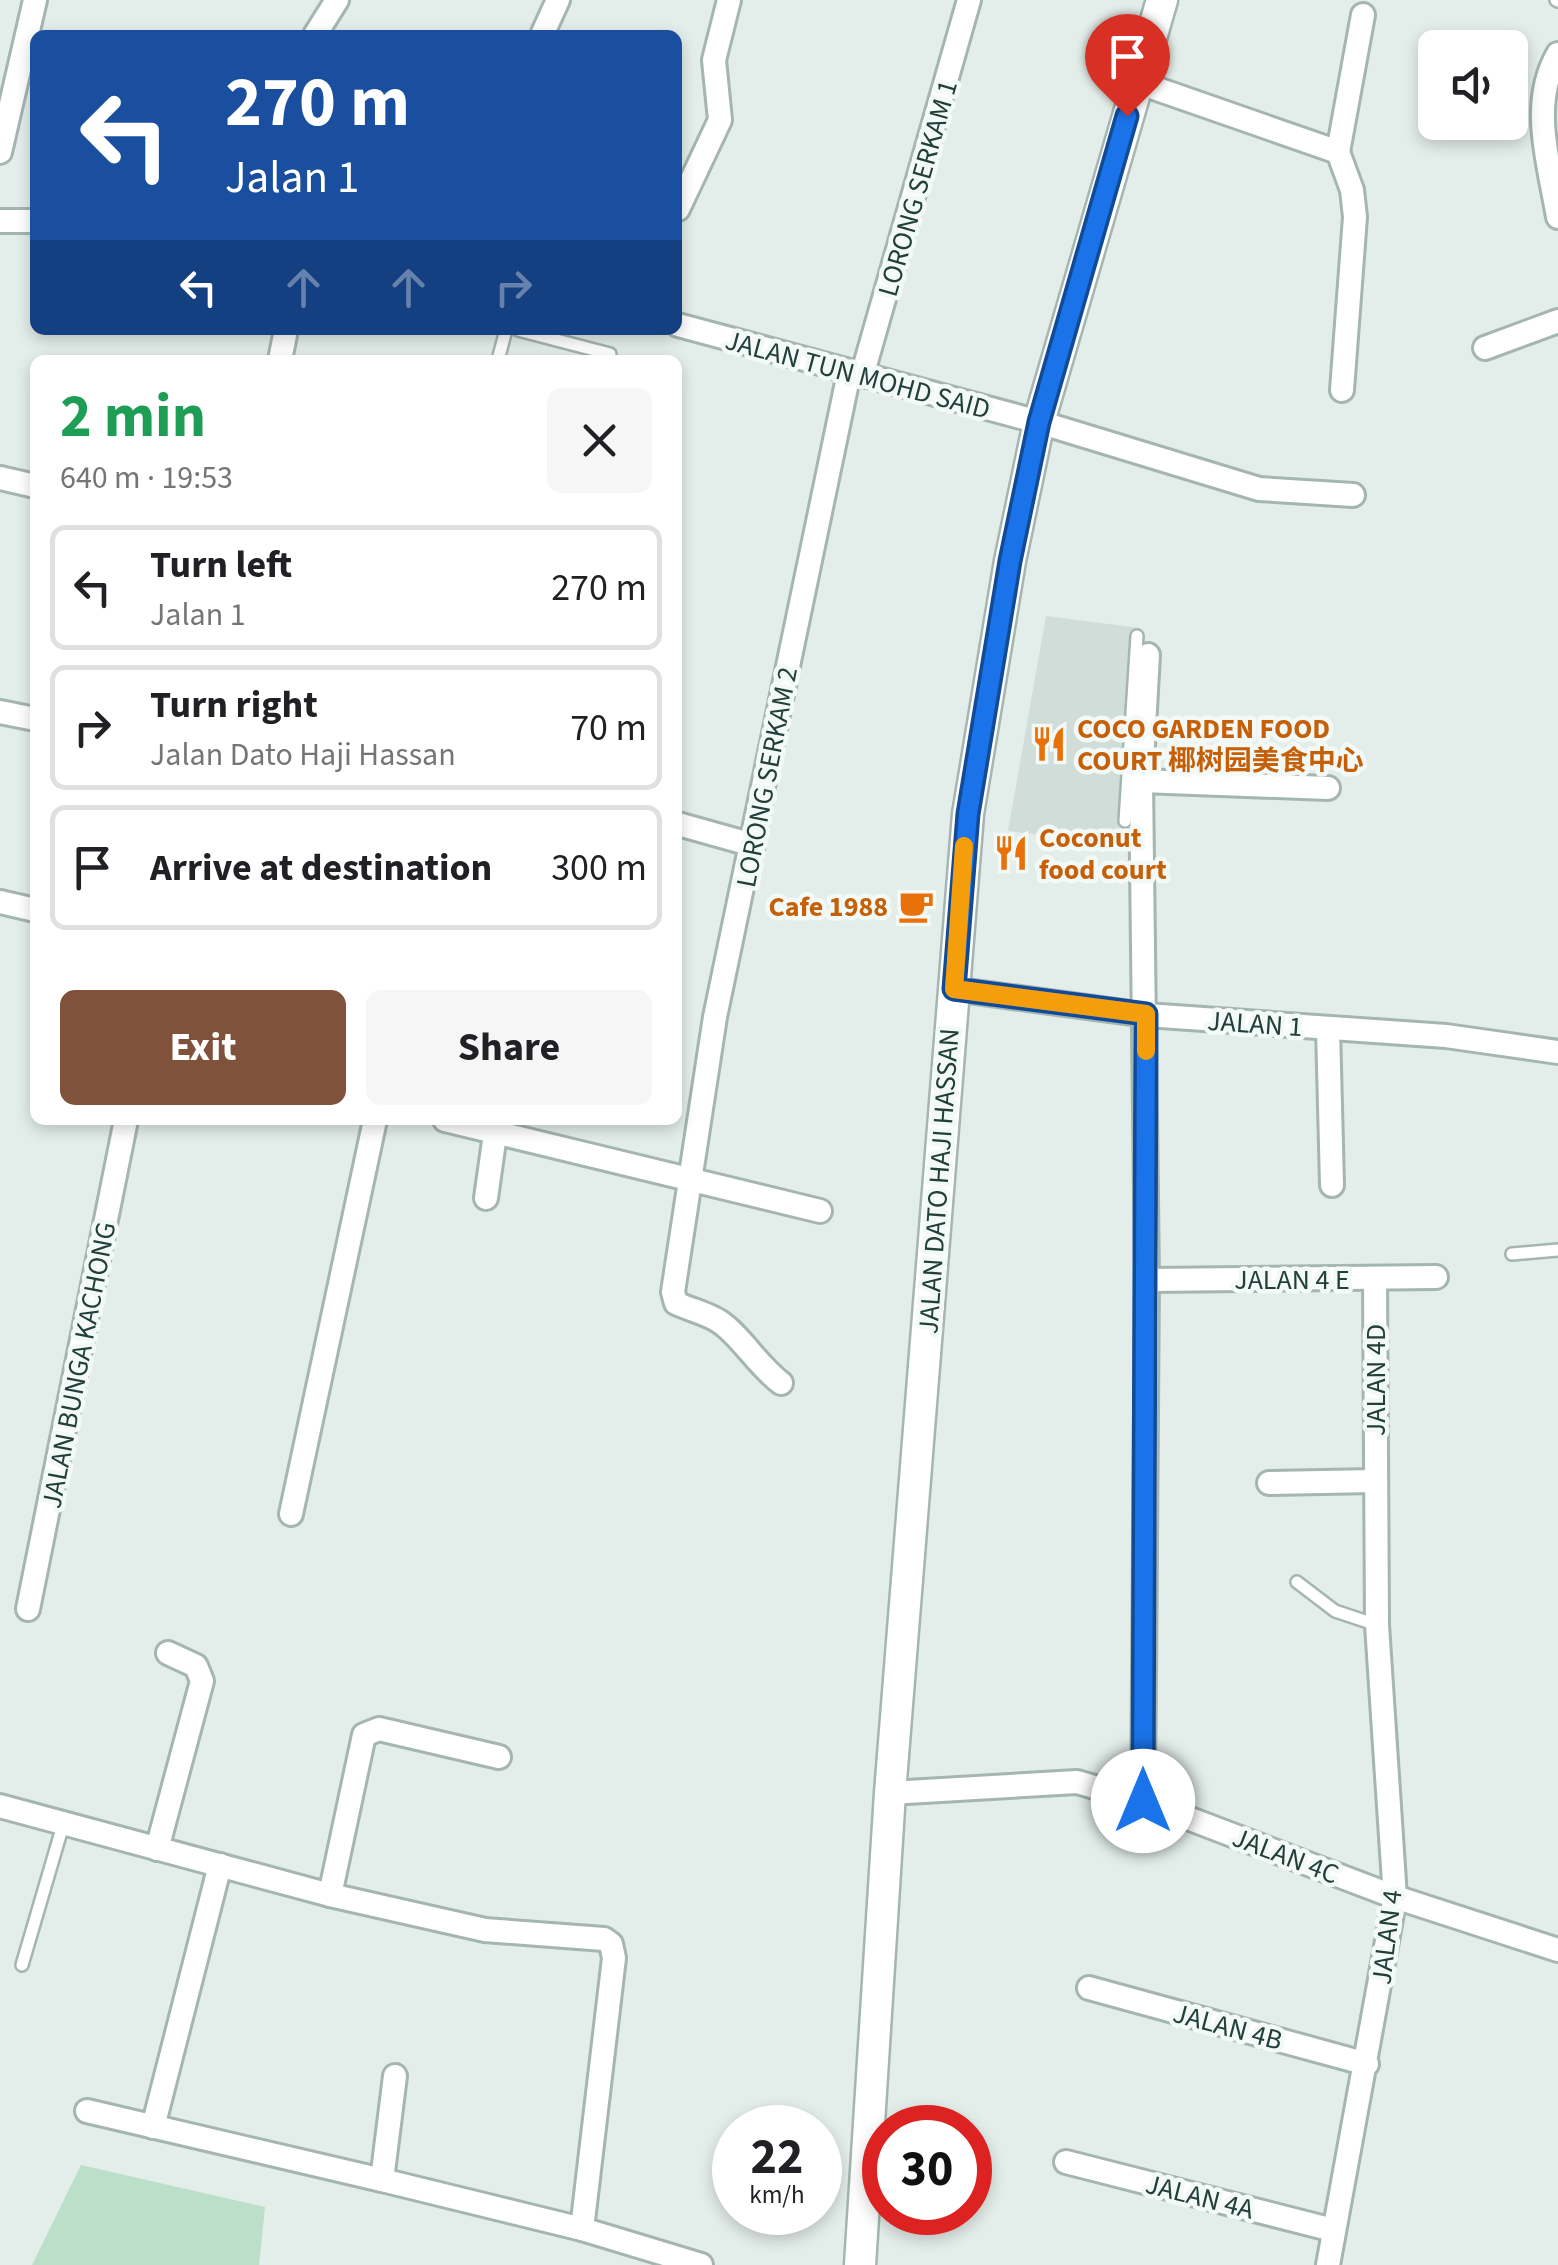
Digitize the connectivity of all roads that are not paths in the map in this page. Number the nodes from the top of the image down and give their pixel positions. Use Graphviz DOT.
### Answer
graph roads {
  1 [pos="35,0"];
  2 [pos="336,0"];
  3 [pos="558,0"];
  4 [pos="729,0"];
  5 [pos="969,0"];
  6 [pos="1162,0"];
  7 [pos="1362,16"];
  8 [pos="319,30"];
  9 [pos="544,30"];
  10 [pos="1558,54"];
  11 [pos="1137,82"];
  12 [pos="0,152"];
  13 [pos="1338,152"];
  14 [pos="682,201"];
  15 [pos="1558,217"];
  16 [pos="0,221"];
  17 [pos="30,222"];
  18 [pos="1558,320"];
  19 [pos="682,326"];
  20 [pos="537,335"];
  21 [pos="1485,348"];
  22 [pos="610,354"];
  23 [pos="855,374"];
  24 [pos="1342,390"];
  25 [pos="1039,422"];
  26 [pos="0,478"];
  27 [pos="30,485"];
  28 [pos="1352,495"];
  29 [pos="1142,646"];
  30 [pos="1139,702"];
  31 [pos="0,712"];
  32 [pos="30,717"];
  33 [pos="1141,781"];
  34 [pos="1328,788"];
  35 [pos="1124,821"];
  36 [pos="682,825"];
  37 [pos="753,844"];
  38 [pos="0,902"];
  39 [pos="30,909"];
  40 [pos="954,989"];
  41 [pos="1146,1014"];
  42 [pos="1328,1028"];
  43 [pos="1558,1052"];
  44 [pos="125,1125"];
  45 [pos="373,1125"];
  46 [pos="495,1126"];
  47 [pos="690,1183"];
  48 [pos="1332,1185"];
  49 [pos="486,1198"];
  50 [pos="820,1212"];
  51 [pos="1558,1250"];
  52 [pos="1512,1254"];
  53 [pos="1436,1277"];
  54 [pos="1375,1279"];
  55 [pos="1147,1280"];
  56 [pos="781,1383"];
  57 [pos="1375,1481"];
  58 [pos="1269,1484"];
  59 [pos="291,1514"];
  60 [pos="1375,1545"];
  61 [pos="1297,1582"];
  62 [pos="28,1609"];
  63 [pos="1377,1625"];
  64 [pos="168,1652"];
  65 [pos="499,1757"];
  66 [pos="890,1792"];
  67 [pos="1143,1801"];
  68 [pos="0,1806"];
  69 [pos="62,1825"];
  70 [pos="158,1849"];
  71 [pos="220,1865"];
  72 [pos="330,1895"];
  73 [pos="1394,1896"];
  74 [pos="1558,1950"];
  75 [pos="22,1965"];
  76 [pos="1089,1988"];
  77 [pos="1367,2064"];
  78 [pos="395,2076"];
  79 [pos="87,2112"];
  80 [pos="154,2126"];
  81 [pos="1066,2162"];
  82 [pos="382,2180"];
  83 [pos="582,2229"];
  84 [pos="1334,2230"];
  85 [pos="702,2265"];
  86 [pos="860,2265"];
  87 [pos="1328,2265"];
  1 -- 12 [label="street"];
  2 -- 8 [label="street"];
  3 -- 9 [label="street"];
  4 -- 14 [label="street"];
  5 -- 23 [label="street, LORONG SERKAM 1"];
  6 -- 11 [label="street, JALAN DATO HAJI HASSAN"];
  7 -- 13 [label="street"];
  10 -- 15 [label="street"];
  11 -- 13 [label="street"];
  11 -- 25 [label="street, JALAN DATO HAJI HASSAN"];
  13 -- 24 [label="street"];
  16 -- 17 [label="street"];
  18 -- 21 [label="street"];
  19 -- 23 [label="street, JALAN TUN MOHD SAID"];
  20 -- 22 [label="lane"];
  23 -- 25 [label="street, JALAN TUN MOHD SAID"];
  23 -- 37 [label="street, LORONG SERKAM 2"];
  25 -- 28 [label="street, JALAN TUN MOHD SAID"];
  25 -- 40 [label="street, JALAN DATO HAJI HASSAN"];
  26 -- 27 [label="street"];
  29 -- 30 [label="street"];
  30 -- 33 [label="street"];
  30 -- 35 [label="lane"];
  31 -- 32 [label="street"];
  33 -- 34 [label="street"];
  33 -- 41 [label="street"];
  36 -- 37 [label="street"];
  37 -- 47 [label="street, LORONG SERKAM 2"];
  38 -- 39 [label="street"];
  40 -- 41 [label="street, JALAN 1"];
  40 -- 66 [label="street, JALAN DATO HAJI HASSAN"];
  41 -- 42 [label="street, JALAN 1"];
  41 -- 55 [label="street"];
  42 -- 43 [label="street, JALAN 1"];
  42 -- 48 [label="street"];
  44 -- 62 [label="street, JALAN BUNGA KACHONG"];
  45 -- 59 [label="street"];
  46 -- 47 [label="street"];
  46 -- 49 [label="street"];
  47 -- 50 [label="street"];
  47 -- 56 [label="street, LORONG SERKAM 2"];
  51 -- 52 [label="lane"];
  53 -- 54 [label="street, JALAN 4 E"];
  54 -- 55 [label="street, JALAN 4 E"];
  54 -- 57 [label="street, JALAN 4D"];
  55 -- 67 [label="street"];
  57 -- 58 [label="street"];
  57 -- 60 [label="street, JALAN 4D"];
  60 -- 63 [label="street, JALAN 4"];
  61 -- 63 [label="lane"];
  63 -- 73 [label="street, JALAN 4"];
  64 -- 70 [label="street"];
  65 -- 72 [label="street"];
  66 -- 67 [label="street, JALAN 4C"];
  66 -- 86 [label="street, JALAN DATO HAJI HASSAN"];
  67 -- 73 [label="street, JALAN 4C"];
  68 -- 69 [label="street"];
  69 -- 70 [label="street"];
  69 -- 75 [label="lane"];
  70 -- 71 [label="street"];
  71 -- 72 [label="street"];
  71 -- 80 [label="street"];
  72 -- 83 [label="street"];
  73 -- 74 [label="street, JALAN 4C"];
  73 -- 77 [label="street, JALAN 4"];
  76 -- 77 [label="street, JALAN 4B"];
  77 -- 84 [label="street, JALAN 4"];
  78 -- 82 [label="street"];
  79 -- 80 [label="street"];
  80 -- 82 [label="street"];
  81 -- 84 [label="street, JALAN 4A"];
  82 -- 83 [label="street"];
  83 -- 85 [label="street"];
  84 -- 87 [label="street, JALAN 4"];
}
